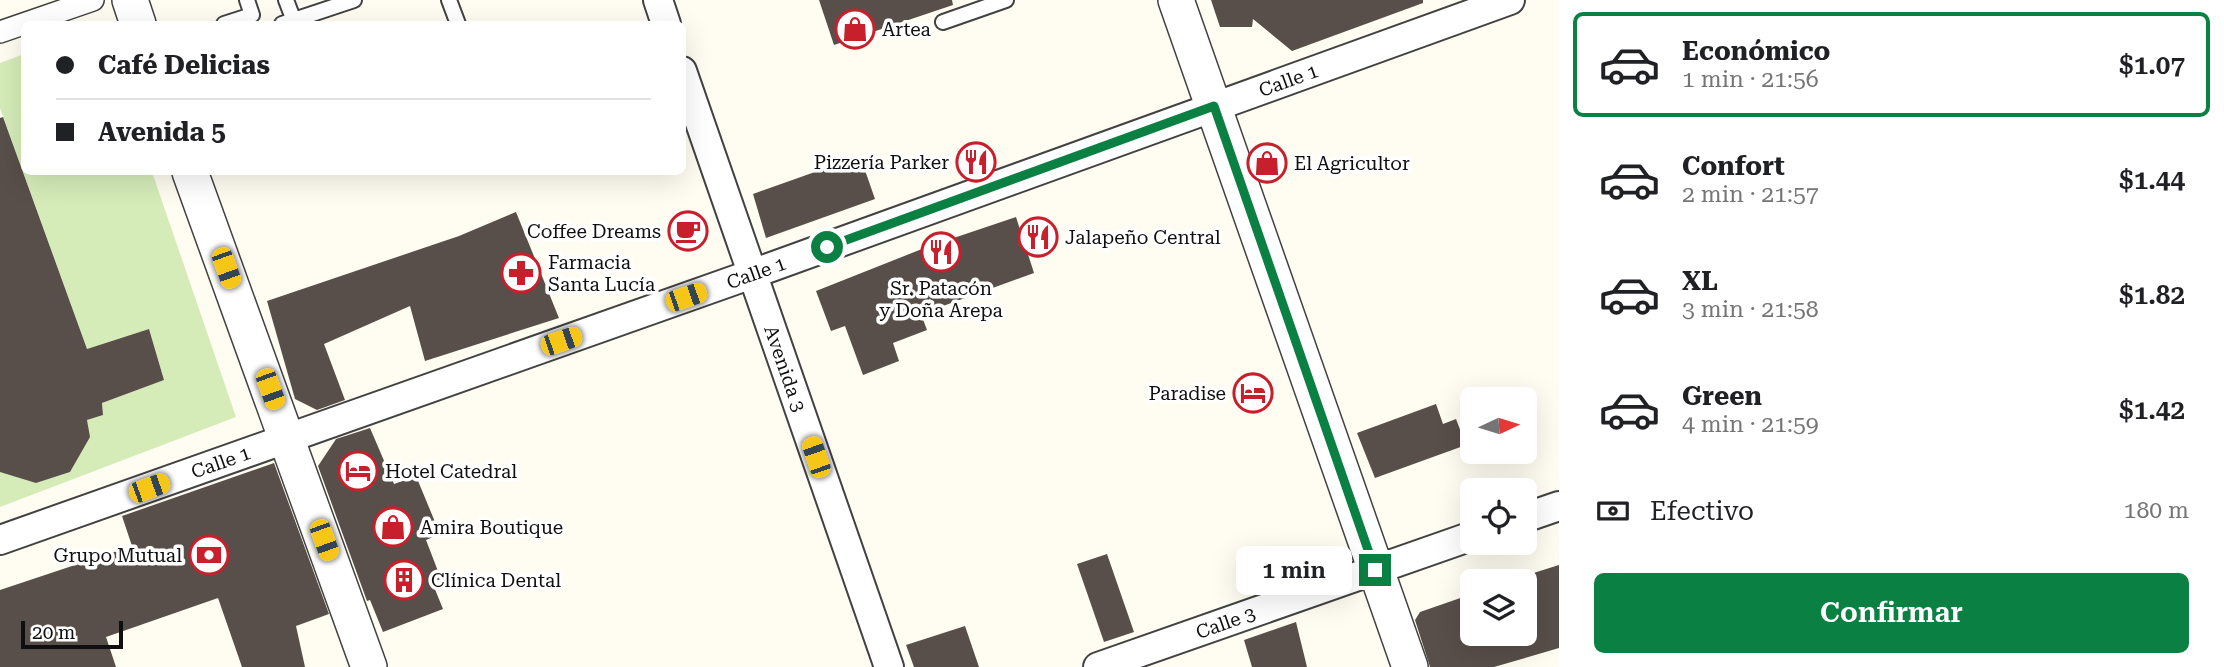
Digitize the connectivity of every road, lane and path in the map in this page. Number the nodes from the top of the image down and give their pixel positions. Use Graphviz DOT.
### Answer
graph roads {
  1 [pos="93,0"];
  2 [pos="130,0"];
  3 [pos="247,0"];
  4 [pos="286,0"];
  5 [pos="354,0"];
  6 [pos="449,0"];
  7 [pos="658,0"];
  8 [pos="1006,0"];
  9 [pos="1176,0"];
  10 [pos="1510,0"];
  11 [pos="32,21"];
  12 [pos="137,21"];
  13 [pos="233,21"];
  14 [pos="288,21"];
  15 [pos="294,21"];
  16 [pos="457,21"];
  17 [pos="665,21"];
  18 [pos="943,22"];
  19 [pos="21,25"];
  20 [pos="0,32"];
  21 [pos="686,83"];
  22 [pos="1214,106"];
  23 [pos="191,175"];
  24 [pos="752,274"];
  25 [pos="287,438"];
  26 [pos="1559,506"];
  27 [pos="1537,514"];
  28 [pos="0,540"];
  29 [pos="1460,540"];
  30 [pos="1375,570"];
  31 [pos="369,667"];
  32 [pos="888,667"];
  33 [pos="1098,667"];
  34 [pos="1410,667"];
  1 -- 11 [label="street"];
  2 -- 12 [label="street"];
  3 -- 13 [label="lane"];
  4 -- 14 [label="lane"];
  5 -- 15 [label="lane"];
  6 -- 16 [label="lane"];
  7 -- 17 [label="street"];
  8 -- 18 [label="lane"];
  9 -- 22 [label="street"];
  10 -- 22 [label="street, Calle 1"];
  19 -- 20 [label="street"];
  21 -- 24 [label="street, Avenida 3"];
  22 -- 24 [label="street, Calle 1"];
  22 -- 30 [label="street"];
  23 -- 25 [label="street"];
  24 -- 25 [label="street, Calle 1"];
  24 -- 32 [label="street, Avenida 3"];
  25 -- 28 [label="street, Calle 1"];
  25 -- 31 [label="street"];
  26 -- 27 [label="street"];
  29 -- 30 [label="street, Calle 3"];
  30 -- 33 [label="street, Calle 3"];
  30 -- 34 [label="street"];
}
